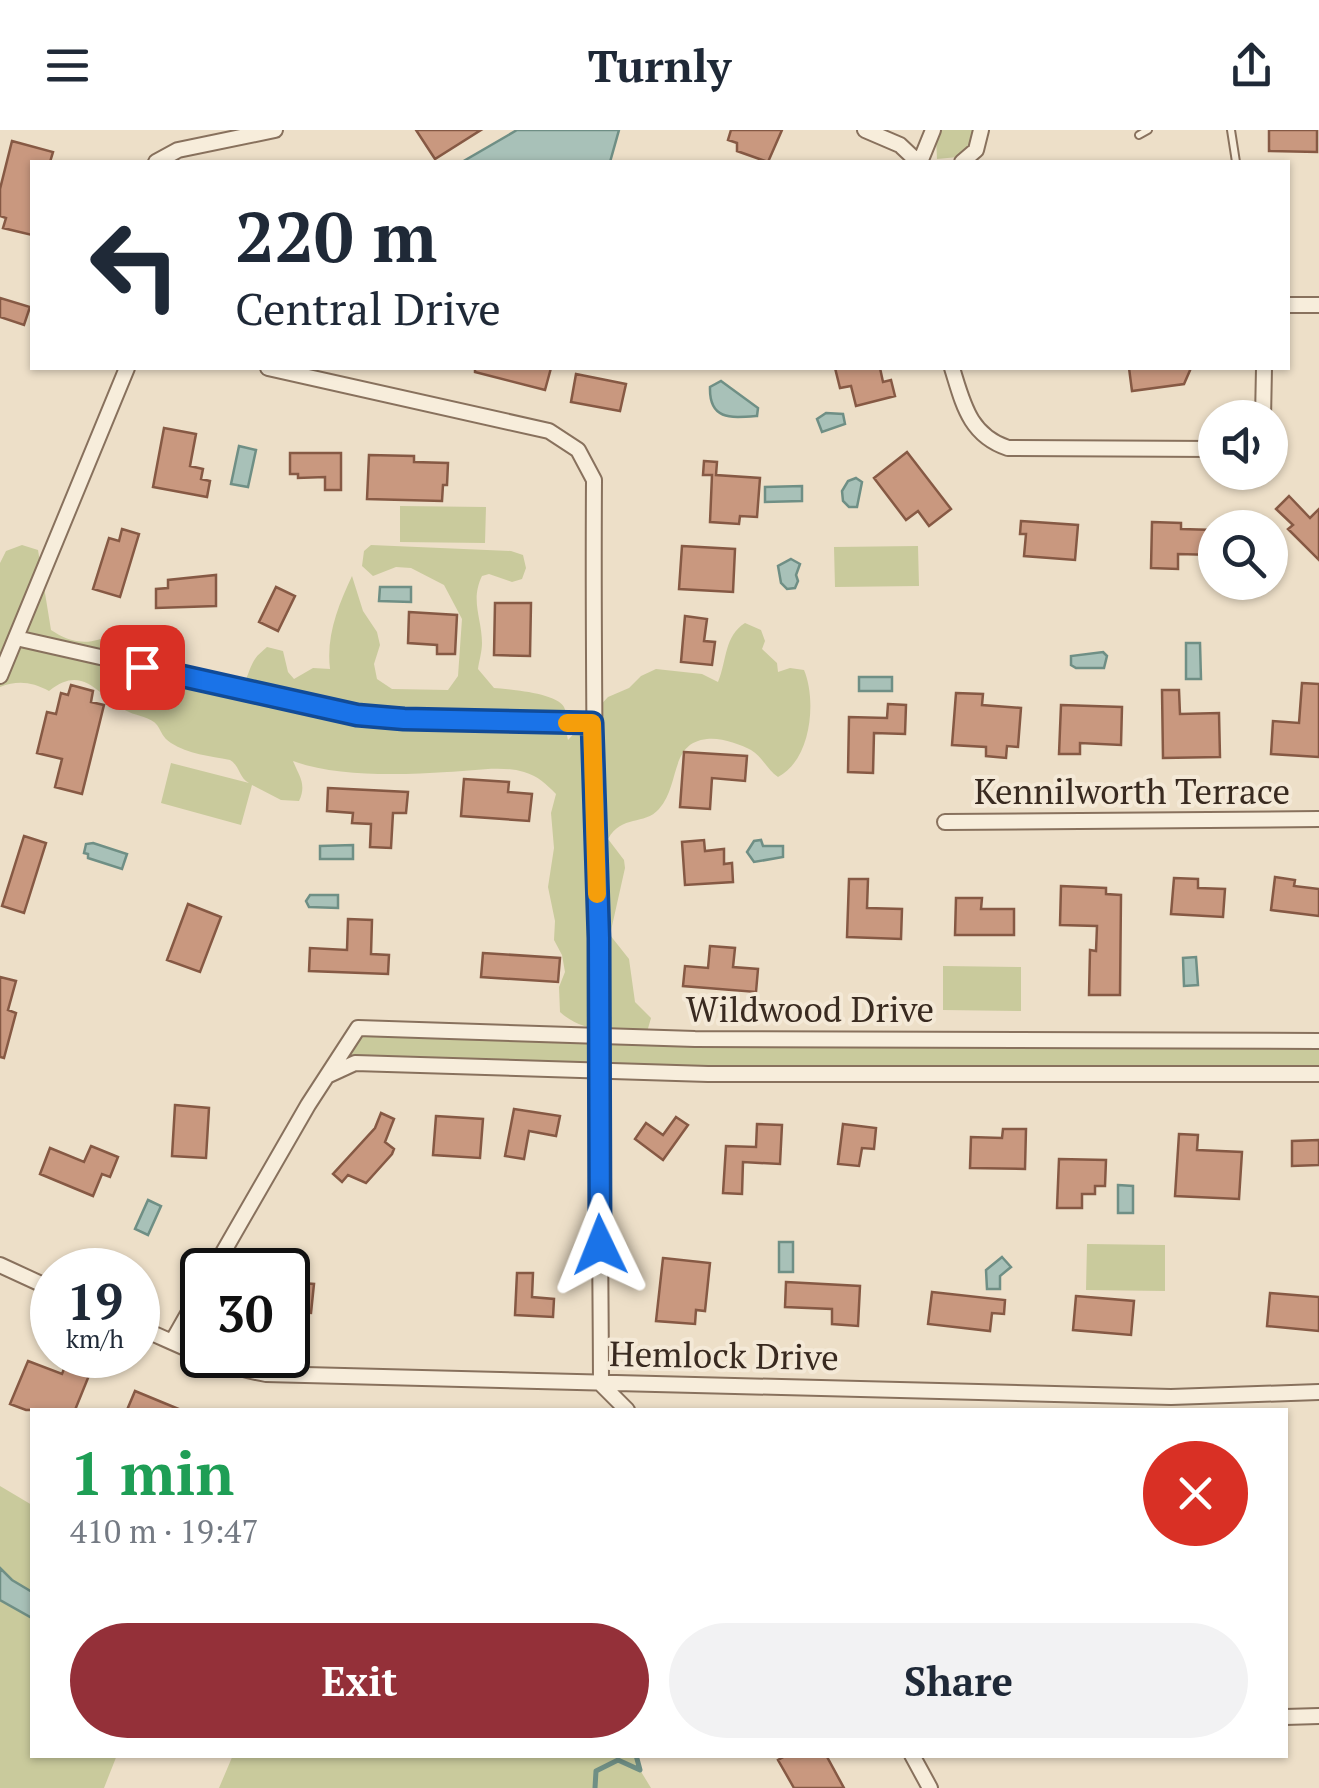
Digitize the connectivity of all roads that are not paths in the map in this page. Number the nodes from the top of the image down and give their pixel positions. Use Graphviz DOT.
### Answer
graph roads {
  1 [pos="276,130"];
  2 [pos="864,130"];
  3 [pos="934,130"];
  4 [pos="980,130"];
  5 [pos="1148,130"];
  6 [pos="1231,130"];
  7 [pos="1139,135"];
  8 [pos="160,160"];
  9 [pos="917,160"];
  10 [pos="920,160"];
  11 [pos="964,160"];
  12 [pos="1236,160"];
  13 [pos="1319,304"];
  14 [pos="1290,305"];
  15 [pos="126,370"];
  16 [pos="277,370"];
  17 [pos="953,370"];
  18 [pos="1264,370"];
  19 [pos="1264,400"];
  20 [pos="1198,449"];
  21 [pos="16,638"];
  22 [pos="0,676"];
  23 [pos="592,723"];
  24 [pos="1319,819"];
  25 [pos="945,822"];
  26 [pos="598,1036"];
  27 [pos="1319,1041"];
  28 [pos="598,1070"];
  29 [pos="1319,1074"];
  30 [pos="328,1075"];
  31 [pos="226,1248"];
  32 [pos="0,1266"];
  33 [pos="30,1279"];
  34 [pos="180,1328"];
  35 [pos="160,1336"];
  36 [pos="172,1342"];
  37 [pos="601,1384"];
  38 [pos="1319,1392"];
  39 [pos="625,1408"];
  40 [pos="1288,1716"];
  41 [pos="1319,1716"];
  42 [pos="914,1758"];
  43 [pos="930,1788"];
  1 -- 8 [label="street"];
  2 -- 9 [label="street"];
  3 -- 10 [label="street"];
  4 -- 11 [label="street"];
  5 -- 7 [label="lane"];
  6 -- 12 [label="lane"];
  13 -- 14 [label="street"];
  15 -- 21 [label="street"];
  16 -- 23 [label="street"];
  17 -- 20 [label="street"];
  18 -- 19 [label="street"];
  21 -- 22 [label="street"];
  21 -- 23 [label="street"];
  23 -- 26 [label="street"];
  24 -- 25 [label="street, Kennilworth Terrace"];
  26 -- 27 [label="street, Wildwood Drive"];
  26 -- 28 [label="street"];
  26 -- 30 [label="street, Wildwood Drive"];
  28 -- 29 [label="street, Wildwood Drive"];
  28 -- 30 [label="street, Wildwood Drive"];
  28 -- 37 [label="street"];
  30 -- 31 [label="street, Wildwood Drive"];
  32 -- 33 [label="street"];
  34 -- 36 [label="street"];
  35 -- 36 [label="street, Hemlock Drive"];
  36 -- 37 [label="street, Hemlock Drive"];
  37 -- 38 [label="street, Hemlock Drive"];
  37 -- 39 [label="street"];
  40 -- 41 [label="street"];
  42 -- 43 [label="street"];
}
